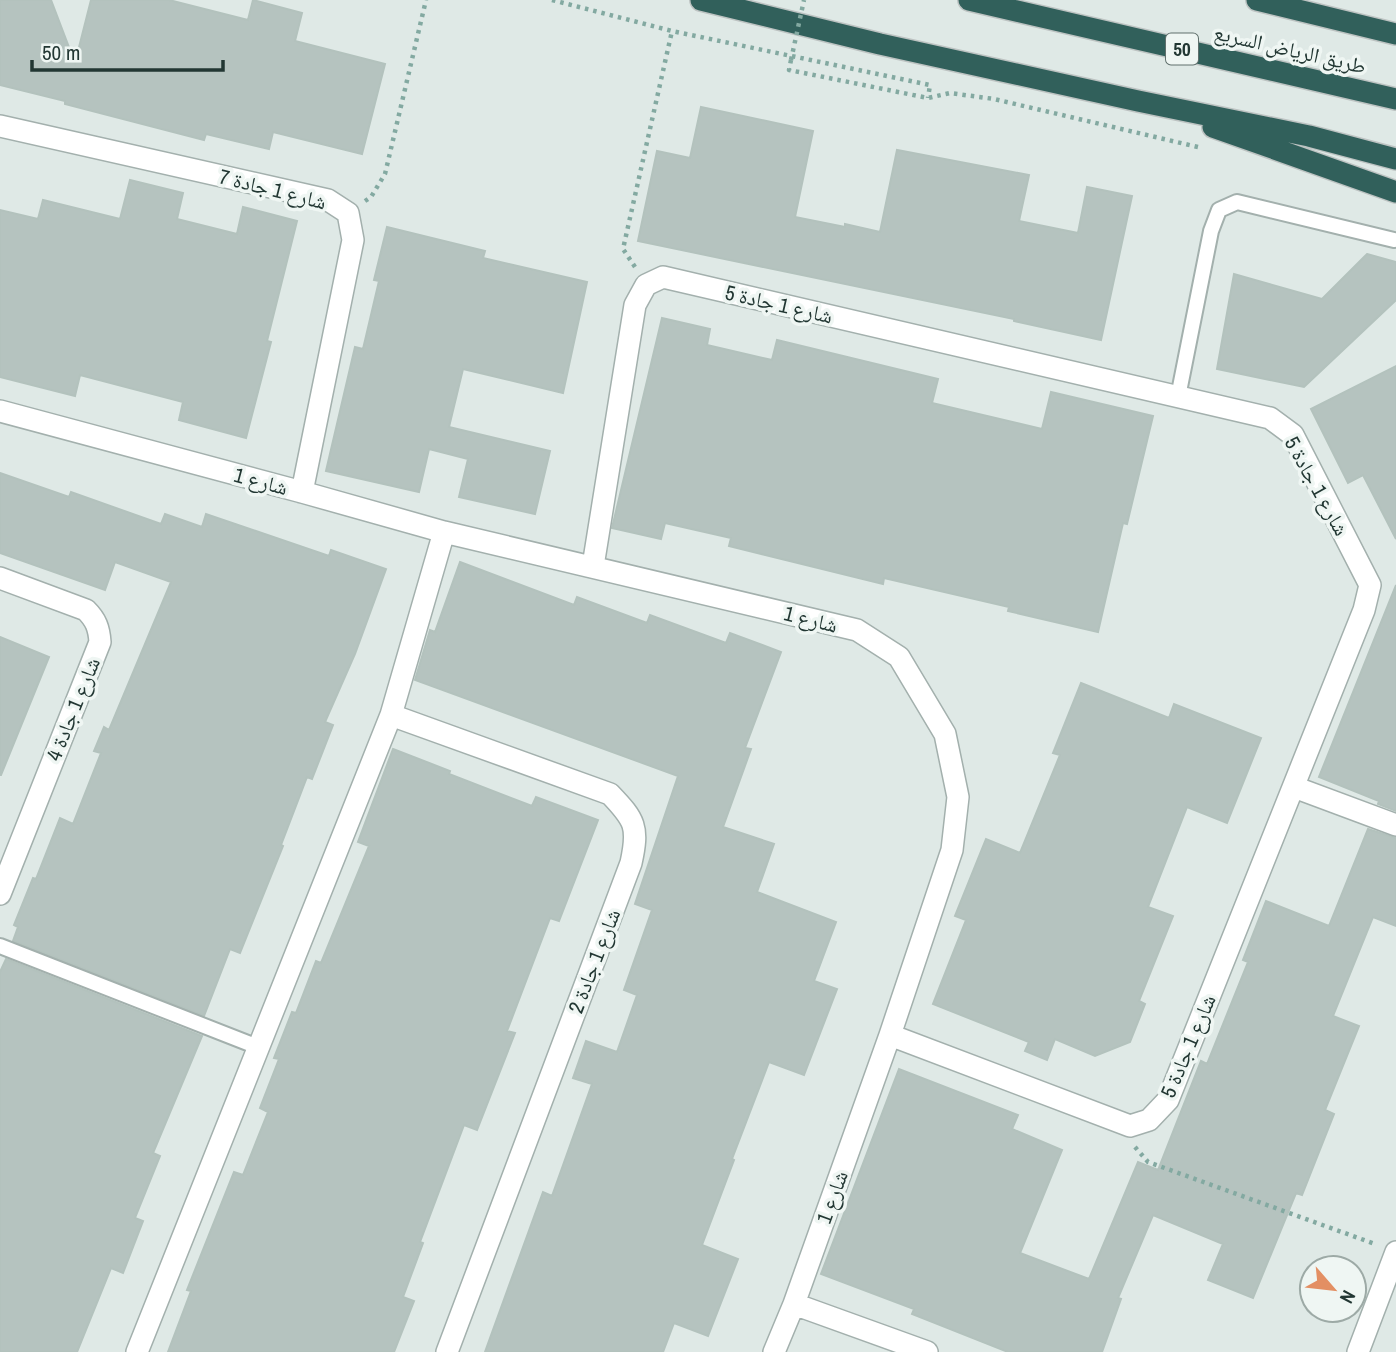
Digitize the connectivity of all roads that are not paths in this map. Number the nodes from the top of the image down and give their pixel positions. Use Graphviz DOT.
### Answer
graph roads {
  1 [pos="701,0"];
  2 [pos="969,0"];
  3 [pos="1257,0"];
  4 [pos="1396,34"];
  5 [pos="1396,99"];
  6 [pos="1138,101"];
  7 [pos="0,126"];
  8 [pos="1396,159"];
  9 [pos="1396,192"];
  10 [pos="1395,240"];
  11 [pos="1178,397"];
  12 [pos="0,411"];
  13 [pos="302,492"];
  14 [pos="443,532"];
  15 [pos="593,566"];
  16 [pos="0,578"];
  17 [pos="391,715"];
  18 [pos="1294,787"];
  19 [pos="1396,825"];
  20 [pos="0,894"];
  21 [pos="0,946"];
  22 [pos="890,1035"];
  23 [pos="258,1047"];
  24 [pos="1390,1249"];
  25 [pos="794,1304"];
  26 [pos="137,1352"];
  27 [pos="447,1352"];
  28 [pos="774,1352"];
  29 [pos="927,1352"];
  30 [pos="1358,1352"];
  1 -- 6 [label="highway"];
  2 -- 5 [label="highway, طريق الرياض السريع / 50"];
  3 -- 4 [label="highway, طريق الرياض السريع"];
  6 -- 8 [label="highway"];
  6 -- 9 [label="highway"];
  7 -- 13 [label="street, شارع 1 جادة 7"];
  10 -- 11 [label="lane"];
  11 -- 15 [label="street, شارع 1 جادة 5"];
  11 -- 18 [label="street, شارع 1 جادة 5"];
  12 -- 13 [label="street, شارع 1"];
  13 -- 14 [label="street, شارع 1"];
  14 -- 15 [label="street, شارع 1"];
  14 -- 17 [label="street"];
  15 -- 22 [label="street, شارع 1"];
  16 -- 20 [label="street, شارع 1 جادة 4"];
  17 -- 23 [label="street"];
  17 -- 27 [label="street, شارع 1 جادة 2"];
  18 -- 19 [label="street"];
  18 -- 22 [label="street, شارع 1 جادة 5"];
  21 -- 23 [label="lane"];
  22 -- 25 [label="street, شارع 1"];
  23 -- 26 [label="street"];
  24 -- 30 [label="street"];
  25 -- 28 [label="street, شارع 1"];
  25 -- 29 [label="street"];
}
